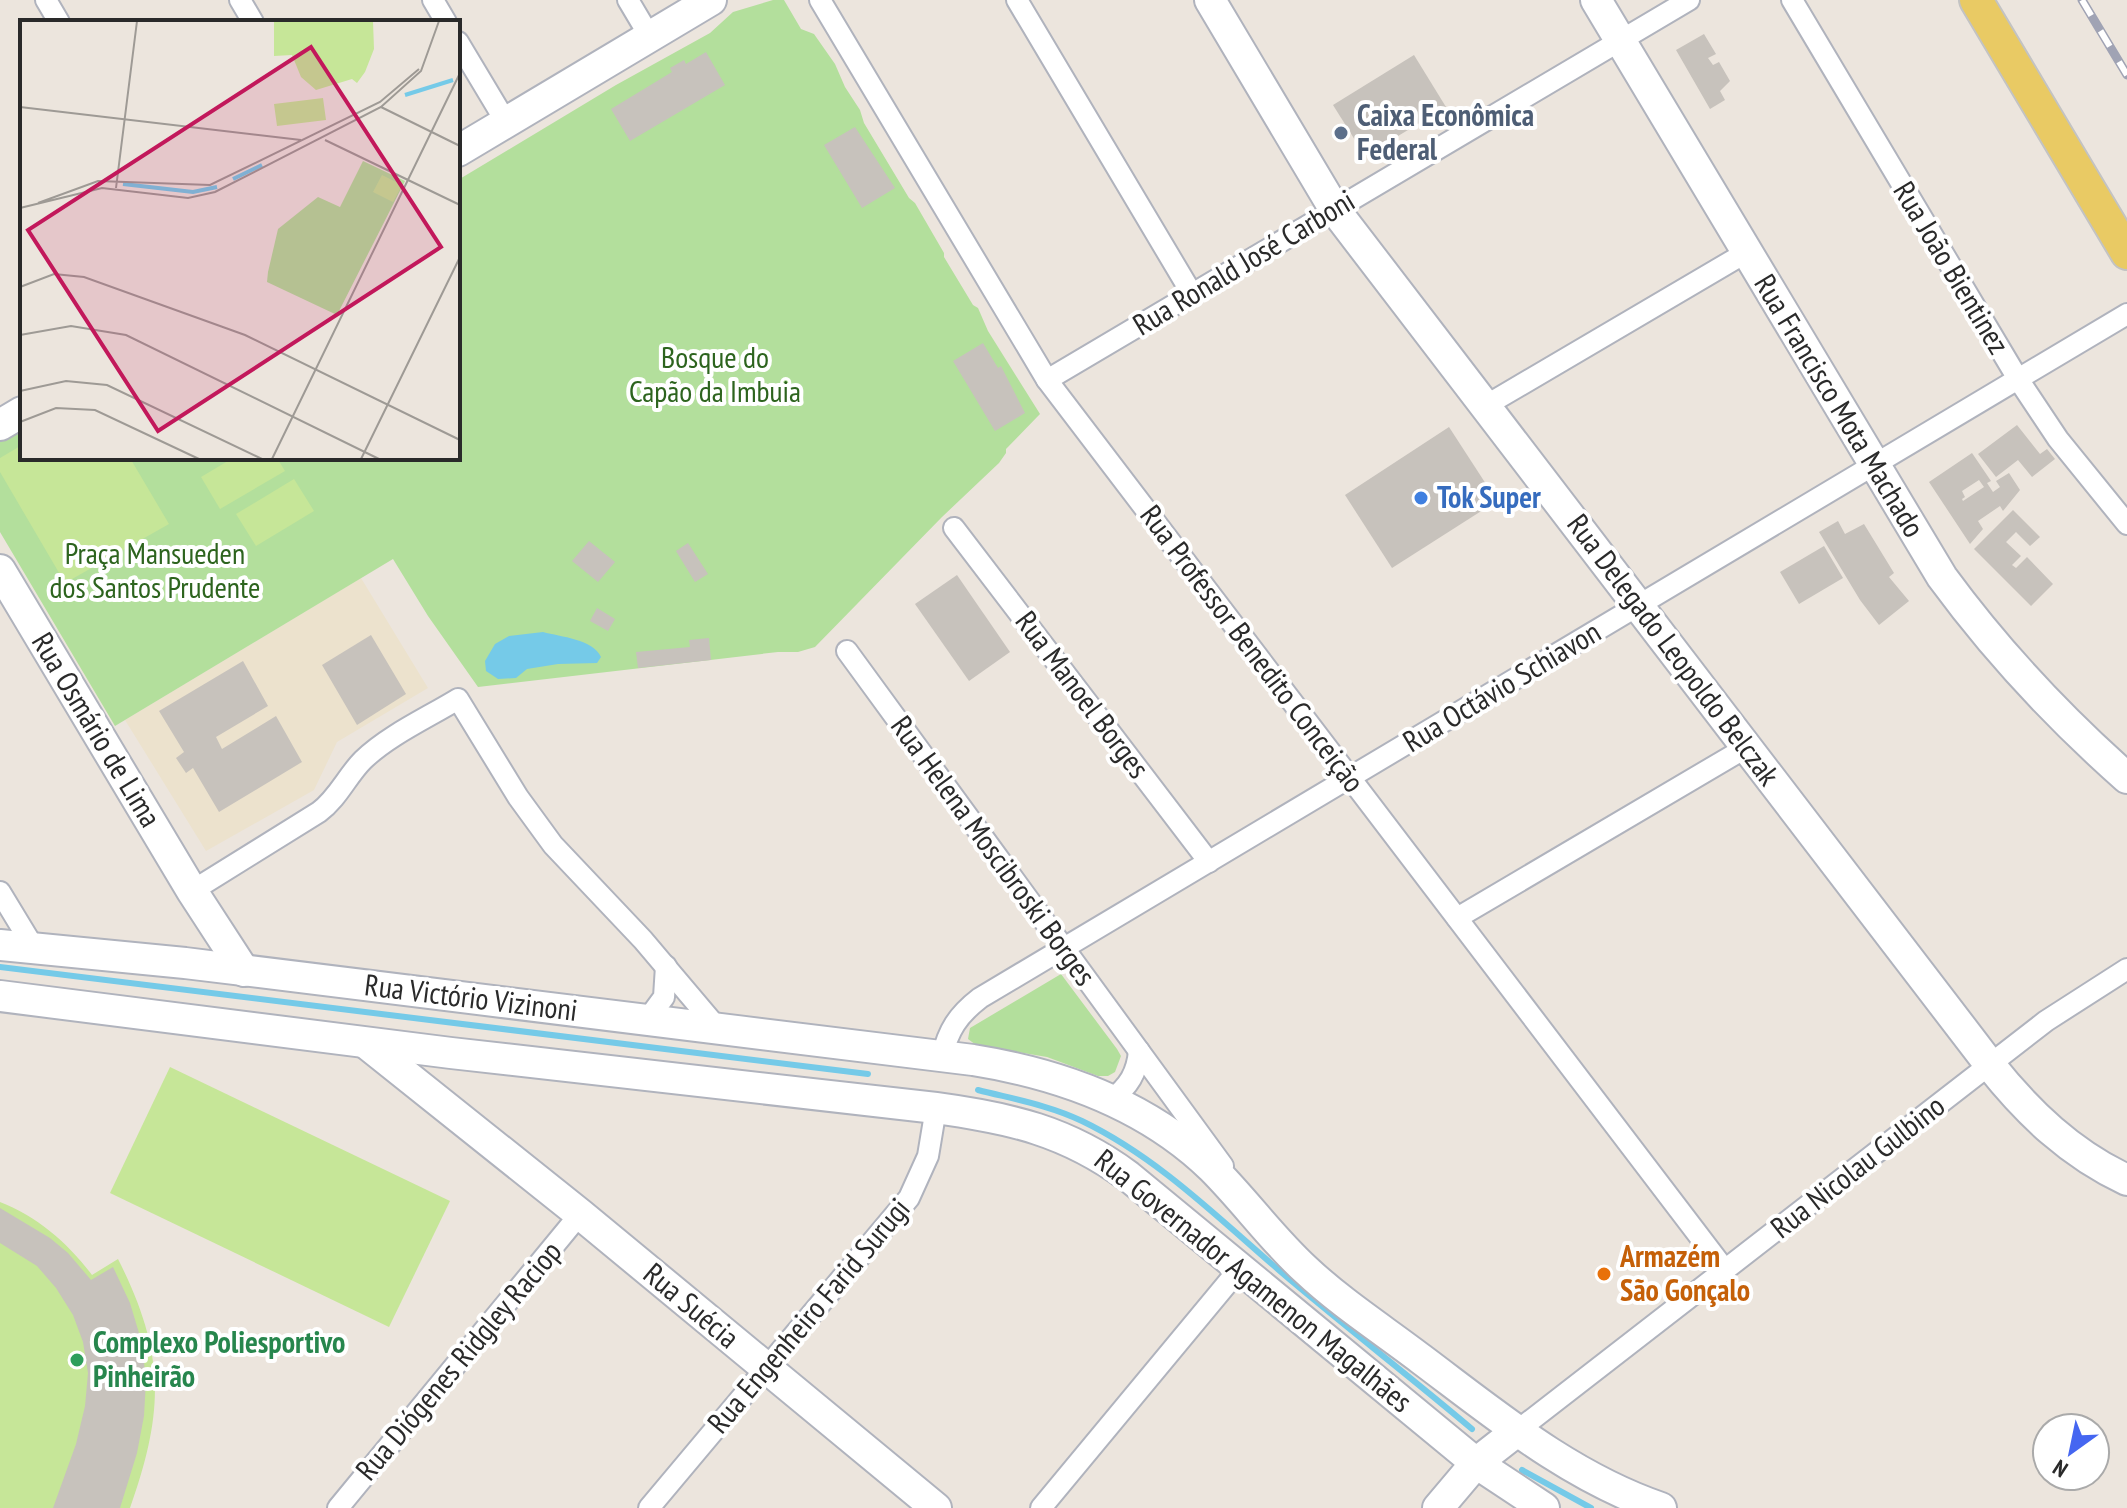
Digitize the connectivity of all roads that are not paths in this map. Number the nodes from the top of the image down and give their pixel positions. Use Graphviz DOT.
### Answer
graph roads {
  1 [pos="46,0"];
  2 [pos="240,0"];
  3 [pos="433,0"];
  4 [pos="628,0"];
  5 [pos="711,0"];
  6 [pos="820,0"];
  7 [pos="1017,0"];
  8 [pos="1210,0"];
  9 [pos="1596,0"];
  10 [pos="1689,0"];
  11 [pos="1792,0"];
  12 [pos="1976,0"];
  13 [pos="58,20"];
  14 [pos="252,20"];
  15 [pos="445,20"];
  16 [pos="650,37"];
  17 [pos="1621,41"];
  18 [pos="460,45"];
  19 [pos="506,122"];
  20 [pos="460,150"];
  21 [pos="1335,210"];
  22 [pos="1747,252"];
  23 [pos="2127,253"];
  24 [pos="1192,294"];
  25 [pos="2127,314"];
  26 [pos="2018,379"];
  27 [pos="1047,380"];
  28 [pos="1485,406"];
  29 [pos="20,413"];
  30 [pos="0,425"];
  31 [pos="1875,465"];
  32 [pos="2127,524"];
  33 [pos="954,528"];
  34 [pos="0,570"];
  35 [pos="1639,606"];
  36 [pos="847,651"];
  37 [pos="1747,747"];
  38 [pos="1350,778"];
  39 [pos="2127,778"];
  40 [pos="1209,862"];
  41 [pos="192,891"];
  42 [pos="0,892"];
  43 [pos="1457,918"];
  44 [pos="0,945"];
  45 [pos="34,948"];
  46 [pos="1064,949"];
  47 [pos="185,963"];
  48 [pos="666,966"];
  49 [pos="2127,969"];
  50 [pos="244,971"];
  51 [pos="0,996"];
  52 [pos="647,1020"];
  53 [pos="721,1031"];
  54 [pos="366,1043"];
  55 [pos="1139,1051"];
  56 [pos="451,1053"];
  57 [pos="942,1057"];
  58 [pos="1990,1065"];
  59 [pos="1111,1100"];
  60 [pos="446,1104"];
  61 [pos="936,1108"];
  62 [pos="2127,1180"];
  63 [pos="580,1214"];
  64 [pos="1282,1246"];
  65 [pos="1240,1268"];
  66 [pos="1725,1270"];
  67 [pos="767,1370"];
  68 [pos="1517,1431"];
  69 [pos="1476,1463"];
  70 [pos="338,1508"];
  71 [pos="649,1508"];
  72 [pos="936,1508"];
  73 [pos="1041,1508"];
  74 [pos="1438,1508"];
  75 [pos="1544,1508"];
  76 [pos="1661,1508"];
  1 -- 13 [label="street"];
  2 -- 14 [label="street"];
  3 -- 15 [label="street"];
  4 -- 16 [label="street"];
  5 -- 16 [label="street"];
  6 -- 27 [label="street, Rua Professor Benedito Conceição"];
  7 -- 24 [label="street"];
  8 -- 21 [label="street, Rua Delegado Leopoldo Belczak"];
  9 -- 17 [label="street, Rua Francisco Mota Machado"];
  10 -- 17 [label="street, Rua Ronald José Carboni"];
  11 -- 26 [label="street, Rua João Bientinez"];
  12 -- 23 [label="main road"];
  16 -- 19 [label="street"];
  17 -- 21 [label="street, Rua Ronald José Carboni"];
  17 -- 22 [label="street, Rua Francisco Mota Machado"];
  18 -- 19 [label="street"];
  19 -- 20 [label="street"];
  21 -- 24 [label="street, Rua Ronald José Carboni"];
  21 -- 28 [label="street, Rua Delegado Leopoldo Belczak"];
  22 -- 28 [label="street"];
  22 -- 31 [label="street, Rua Francisco Mota Machado"];
  24 -- 27 [label="street, Rua Ronald José Carboni"];
  25 -- 26 [label="street, Rua Octávio Schiavon"];
  26 -- 31 [label="street, Rua Octávio Schiavon"];
  26 -- 32 [label="street, Rua João Bientinez"];
  27 -- 38 [label="street, Rua Professor Benedito Conceição"];
  28 -- 35 [label="street, Rua Delegado Leopoldo Belczak"];
  29 -- 30 [label="street"];
  31 -- 35 [label="street, Rua Octávio Schiavon"];
  31 -- 39 [label="street, Rua Francisco Mota Machado"];
  33 -- 40 [label="street, Rua Manoel Borges"];
  34 -- 41 [label="street, Rua Osmário de Lima"];
  35 -- 37 [label="street, Rua Delegado Leopoldo Belczak"];
  35 -- 38 [label="street, Rua Octávio Schiavon"];
  36 -- 46 [label="street, Rua Helena Moscibroski Borges"];
  37 -- 43 [label="street"];
  37 -- 58 [label="street, Rua Delegado Leopoldo Belczak"];
  38 -- 40 [label="street, Rua Octávio Schiavon"];
  38 -- 43 [label="street, Rua Professor Benedito Conceição"];
  40 -- 46 [label="street, Rua Octávio Schiavon"];
  41 -- 47 [label="street, Rua Osmário de Lima"];
  41 -- 48 [label="street"];
  41 -- 50 [label="street, Rua Osmário de Lima"];
  42 -- 45 [label="street"];
  43 -- 66 [label="street, Rua Professor Benedito Conceição"];
  44 -- 45 [label="street, Rua Victório Vizinoni"];
  45 -- 47 [label="street, Rua Victório Vizinoni"];
  46 -- 55 [label="street, Rua Helena Moscibroski Borges"];
  46 -- 57 [label="street, Rua Octávio Schiavon"];
  47 -- 50 [label="street, Rua Victório Vizinoni"];
  48 -- 52 [label="street"];
  48 -- 53 [label="street"];
  49 -- 58 [label="street, Rua Nicolau Gulbino"];
  50 -- 52 [label="street, Rua Victório Vizinoni"];
  51 -- 54 [label="street, Rua Victório Vizinoni"];
  52 -- 53 [label="street, Rua Victório Vizinoni"];
  53 -- 57 [label="street, Rua Victório Vizinoni"];
  54 -- 56 [label="street, Rua Victório Vizinoni"];
  54 -- 60 [label="street, Rua Suécia"];
  55 -- 59 [label="street"];
  55 -- 64 [label="street, Rua Helena Moscibroski Borges"];
  56 -- 60 [label="street"];
  56 -- 61 [label="street, Rua Victório Vizinoni"];
  57 -- 59 [label="street, Rua Governador Agamenon Magalhães"];
  57 -- 61 [label="street"];
  58 -- 62 [label="street, Rua Delegado Leopoldo Belczak"];
  58 -- 66 [label="street, Rua Nicolau Gulbino"];
  59 -- 64 [label="street, Rua Governador Agamenon Magalhães"];
  60 -- 63 [label="street, Rua Suécia"];
  61 -- 65 [label="street, Rua Governador Agamenon Magalhães"];
  61 -- 67 [label="street, Rua Engenheiro Farid Surugi"];
  63 -- 67 [label="street, Rua Suécia"];
  63 -- 70 [label="street, Rua Diógenes Ridgley Raciop"];
  64 -- 68 [label="street, Rua Governador Agamenon Magalhães"];
  65 -- 69 [label="street, Rua Governador Agamenon Magalhães"];
  65 -- 73 [label="street"];
  66 -- 68 [label="street, Rua Nicolau Gulbino"];
  67 -- 71 [label="street, Rua Engenheiro Farid Surugi"];
  67 -- 72 [label="street, Rua Suécia"];
  68 -- 69 [label="street"];
  68 -- 76 [label="street, Rua Governador Agamenon Magalhães"];
  69 -- 74 [label="street"];
  69 -- 75 [label="street, Rua Governador Agamenon Magalhães"];
}
